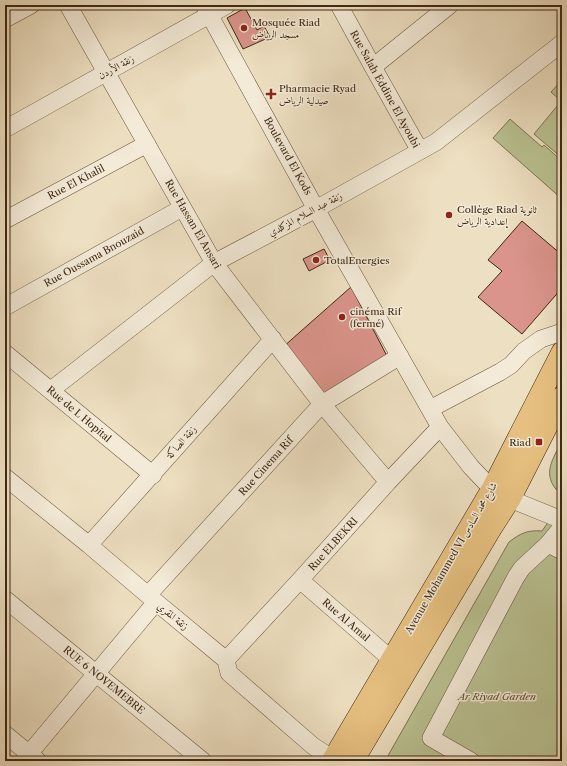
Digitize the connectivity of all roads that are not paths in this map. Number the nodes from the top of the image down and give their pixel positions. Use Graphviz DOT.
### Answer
graph roads {
  1 [pos="31,5"];
  2 [pos="68,5"];
  3 [pos="227,5"];
  4 [pos="339,5"];
  5 [pos="450,5"];
  6 [pos="207,10"];
  7 [pos="5,19"];
  8 [pos="562,43"];
  9 [pos="373,67"];
  10 [pos="106,73"];
  11 [pos="5,129"];
  12 [pos="147,144"];
  13 [pos="420,151"];
  14 [pos="182,208"];
  15 [pos="316,209"];
  16 [pos="5,220"];
  17 [pos="214,263"];
  18 [pos="5,307"];
  19 [pos="562,332"];
  20 [pos="273,339"];
  21 [pos="562,352"];
  22 [pos="5,353"];
  23 [pos="400,356"];
  24 [pos="51,390"];
  25 [pos="562,397"];
  26 [pos="322,404"];
  27 [pos="430,409"];
  28 [pos="440,427"];
  29 [pos="153,475"];
  30 [pos="5,477"];
  31 [pos="388,482"];
  32 [pos="492,489"];
  33 [pos="510,499"];
  34 [pos="562,520"];
  35 [pos="562,527"];
  36 [pos="90,545"];
  37 [pos="555,548"];
  38 [pos="300,580"];
  39 [pos="5,599"];
  40 [pos="152,599"];
  41 [pos="226,660"];
  42 [pos="392,660"];
  43 [pos="97,674"];
  44 [pos="5,734"];
  45 [pos="30,759"];
  46 [pos="340,760"];
  47 [pos="203,761"];
  48 [pos="471,761"];
  1 -- 7 [label="street"];
  2 -- 10 [label="street, Rue Hassan El Ansari"];
  3 -- 6 [label="street, زنقة الأردن"];
  4 -- 9 [label="street, Rue Salah Eddine El Ayoubi"];
  5 -- 9 [label="street"];
  6 -- 10 [label="street, زنقة الأردن"];
  6 -- 15 [label="street, Boulevard El Kods"];
  8 -- 13 [label="street, زنقة عبد السلام المزكلدي"];
  9 -- 13 [label="street, Rue Salah Eddine El Ayoubi"];
  10 -- 11 [label="street, زنقة الأردن"];
  10 -- 12 [label="street, Rue Hassan El Ansari"];
  12 -- 14 [label="street, Rue Hassan El Ansari"];
  12 -- 16 [label="street, Rue El Khalil"];
  13 -- 15 [label="street, زنقة عبد السلام المزكلدي"];
  14 -- 17 [label="street, Rue Hassan El Ansari"];
  14 -- 18 [label="street, Rue Oussama Bnouzaid"];
  15 -- 17 [label="street, زنقة عبد السلام المزكلدي"];
  15 -- 23 [label="street, Boulevard El Kods"];
  17 -- 20 [label="street, Rue Hassan El Ansari"];
  17 -- 24 [label="street, زنقة عبد السلام المزكلدي"];
  19 -- 27 [label="street"];
  20 -- 26 [label="street, Rue Hassan El Ansari"];
  20 -- 29 [label="street, زنقة الصاكة"];
  21 -- 32 [label="main road, Avenue Mohammed VI شارع محمد السادس"];
  22 -- 24 [label="street, Rue de L Hopital"];
  23 -- 26 [label="street, Rue Cinema Rif"];
  23 -- 27 [label="street, Boulevard El Kods"];
  24 -- 29 [label="street, Rue de L Hopital"];
  25 -- 33 [label="main road, Avenue Mohammed VI شارع محمد السادس"];
  26 -- 31 [label="street, Rue Hassan El Ansari"];
  26 -- 40 [label="street, Rue Cinema Rif"];
  27 -- 28 [label="street, Boulevard El Kods"];
  28 -- 31 [label="street, Rue ELBEKRI"];
  28 -- 32 [label="street, Boulevard El Kods"];
  29 -- 36 [label="street, زنقة الصاكة"];
  30 -- 36 [label="street, زنقة المقري"];
  31 -- 38 [label="street, Rue ELBEKRI"];
  32 -- 33 [label="street, Boulevard El Kods"];
  32 -- 42 [label="main road, Avenue Mohammed VI شارع محمد السادس"];
  33 -- 34 [label="street, Boulevard El Kods"];
  33 -- 46 [label="main road, Avenue Mohammed VI شارع محمد السادس"];
  35 -- 37 [label="street"];
  36 -- 40 [label="street, زنقة المقري"];
  37 -- 48 [label="street"];
  38 -- 41 [label="street, Rue ELBEKRI"];
  38 -- 42 [label="street, Rue Al Amal"];
  39 -- 43 [label="street, RUE 6 NOVEMEBRE"];
  40 -- 41 [label="street, زنقة المقري"];
  40 -- 43 [label="street, Rue Cinema Rif"];
  41 -- 46 [label="street, زنقة المقري"];
  42 -- 46 [label="main road, Avenue Mohammed VI شارع محمد السادس"];
  43 -- 45 [label="street, Rue Cinema Rif"];
  43 -- 47 [label="street, RUE 6 NOVEMEBRE"];
  44 -- 45 [label="street"];
}
